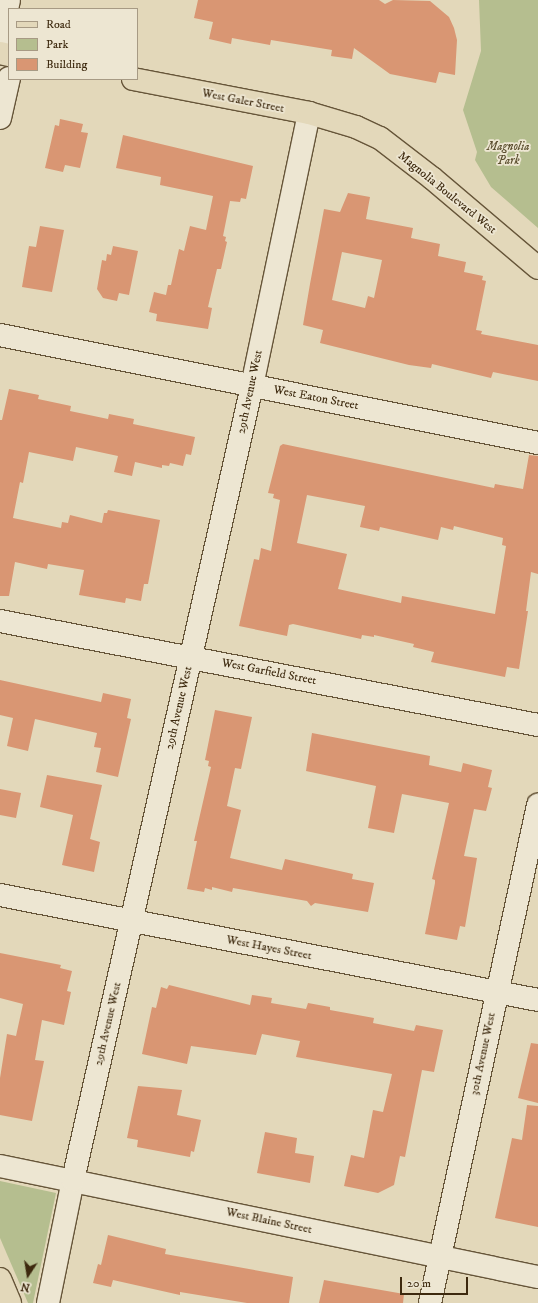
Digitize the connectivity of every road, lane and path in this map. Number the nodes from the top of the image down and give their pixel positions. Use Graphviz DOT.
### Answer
graph roads {
  1 [pos="8,8"];
  2 [pos="0,42"];
  3 [pos="9,80"];
  4 [pos="138,80"];
  5 [pos="309,113"];
  6 [pos="0,118"];
  7 [pos="352,126"];
  8 [pos="538,268"];
  9 [pos="0,335"];
  10 [pos="252,386"];
  11 [pos="538,443"];
  12 [pos="0,621"];
  13 [pos="190,657"];
  14 [pos="538,725"];
  15 [pos="538,805"];
  16 [pos="0,895"];
  17 [pos="131,922"];
  18 [pos="496,992"];
  19 [pos="538,1000"];
  20 [pos="0,1166"];
  21 [pos="73,1180"];
  22 [pos="440,1257"];
  23 [pos="538,1277"];
  24 [pos="0,1279"];
  25 [pos="10,1303"];
  26 [pos="48,1303"];
  27 [pos="430,1303"];
  1 -- 2 [label="street"];
  3 -- 6 [label="street"];
  4 -- 5 [label="main road, West Galer Street"];
  5 -- 7 [label="main road, West Galer Street"];
  5 -- 10 [label="street, 29th Avenue West"];
  7 -- 8 [label="main road, Magnolia Boulevard West"];
  9 -- 10 [label="street, West Eaton Street"];
  10 -- 11 [label="street, West Eaton Street"];
  10 -- 13 [label="street, 29th Avenue West"];
  12 -- 13 [label="street, West Garfield Street"];
  13 -- 14 [label="street, West Garfield Street"];
  13 -- 17 [label="street, 29th Avenue West"];
  15 -- 18 [label="street, 30th Avenue West"];
  16 -- 17 [label="street, West Hayes Street"];
  17 -- 18 [label="street, West Hayes Street"];
  17 -- 21 [label="street, 29th Avenue West"];
  18 -- 19 [label="street, West Hayes Street"];
  18 -- 22 [label="street, 30th Avenue West"];
  20 -- 21 [label="street, West Blaine Street"];
  21 -- 22 [label="street, West Blaine Street"];
  21 -- 26 [label="street, 29th Avenue West"];
  22 -- 23 [label="street, West Blaine Street"];
  22 -- 27 [label="street, 30th Avenue West"];
  24 -- 25 [label="main road"];
}
